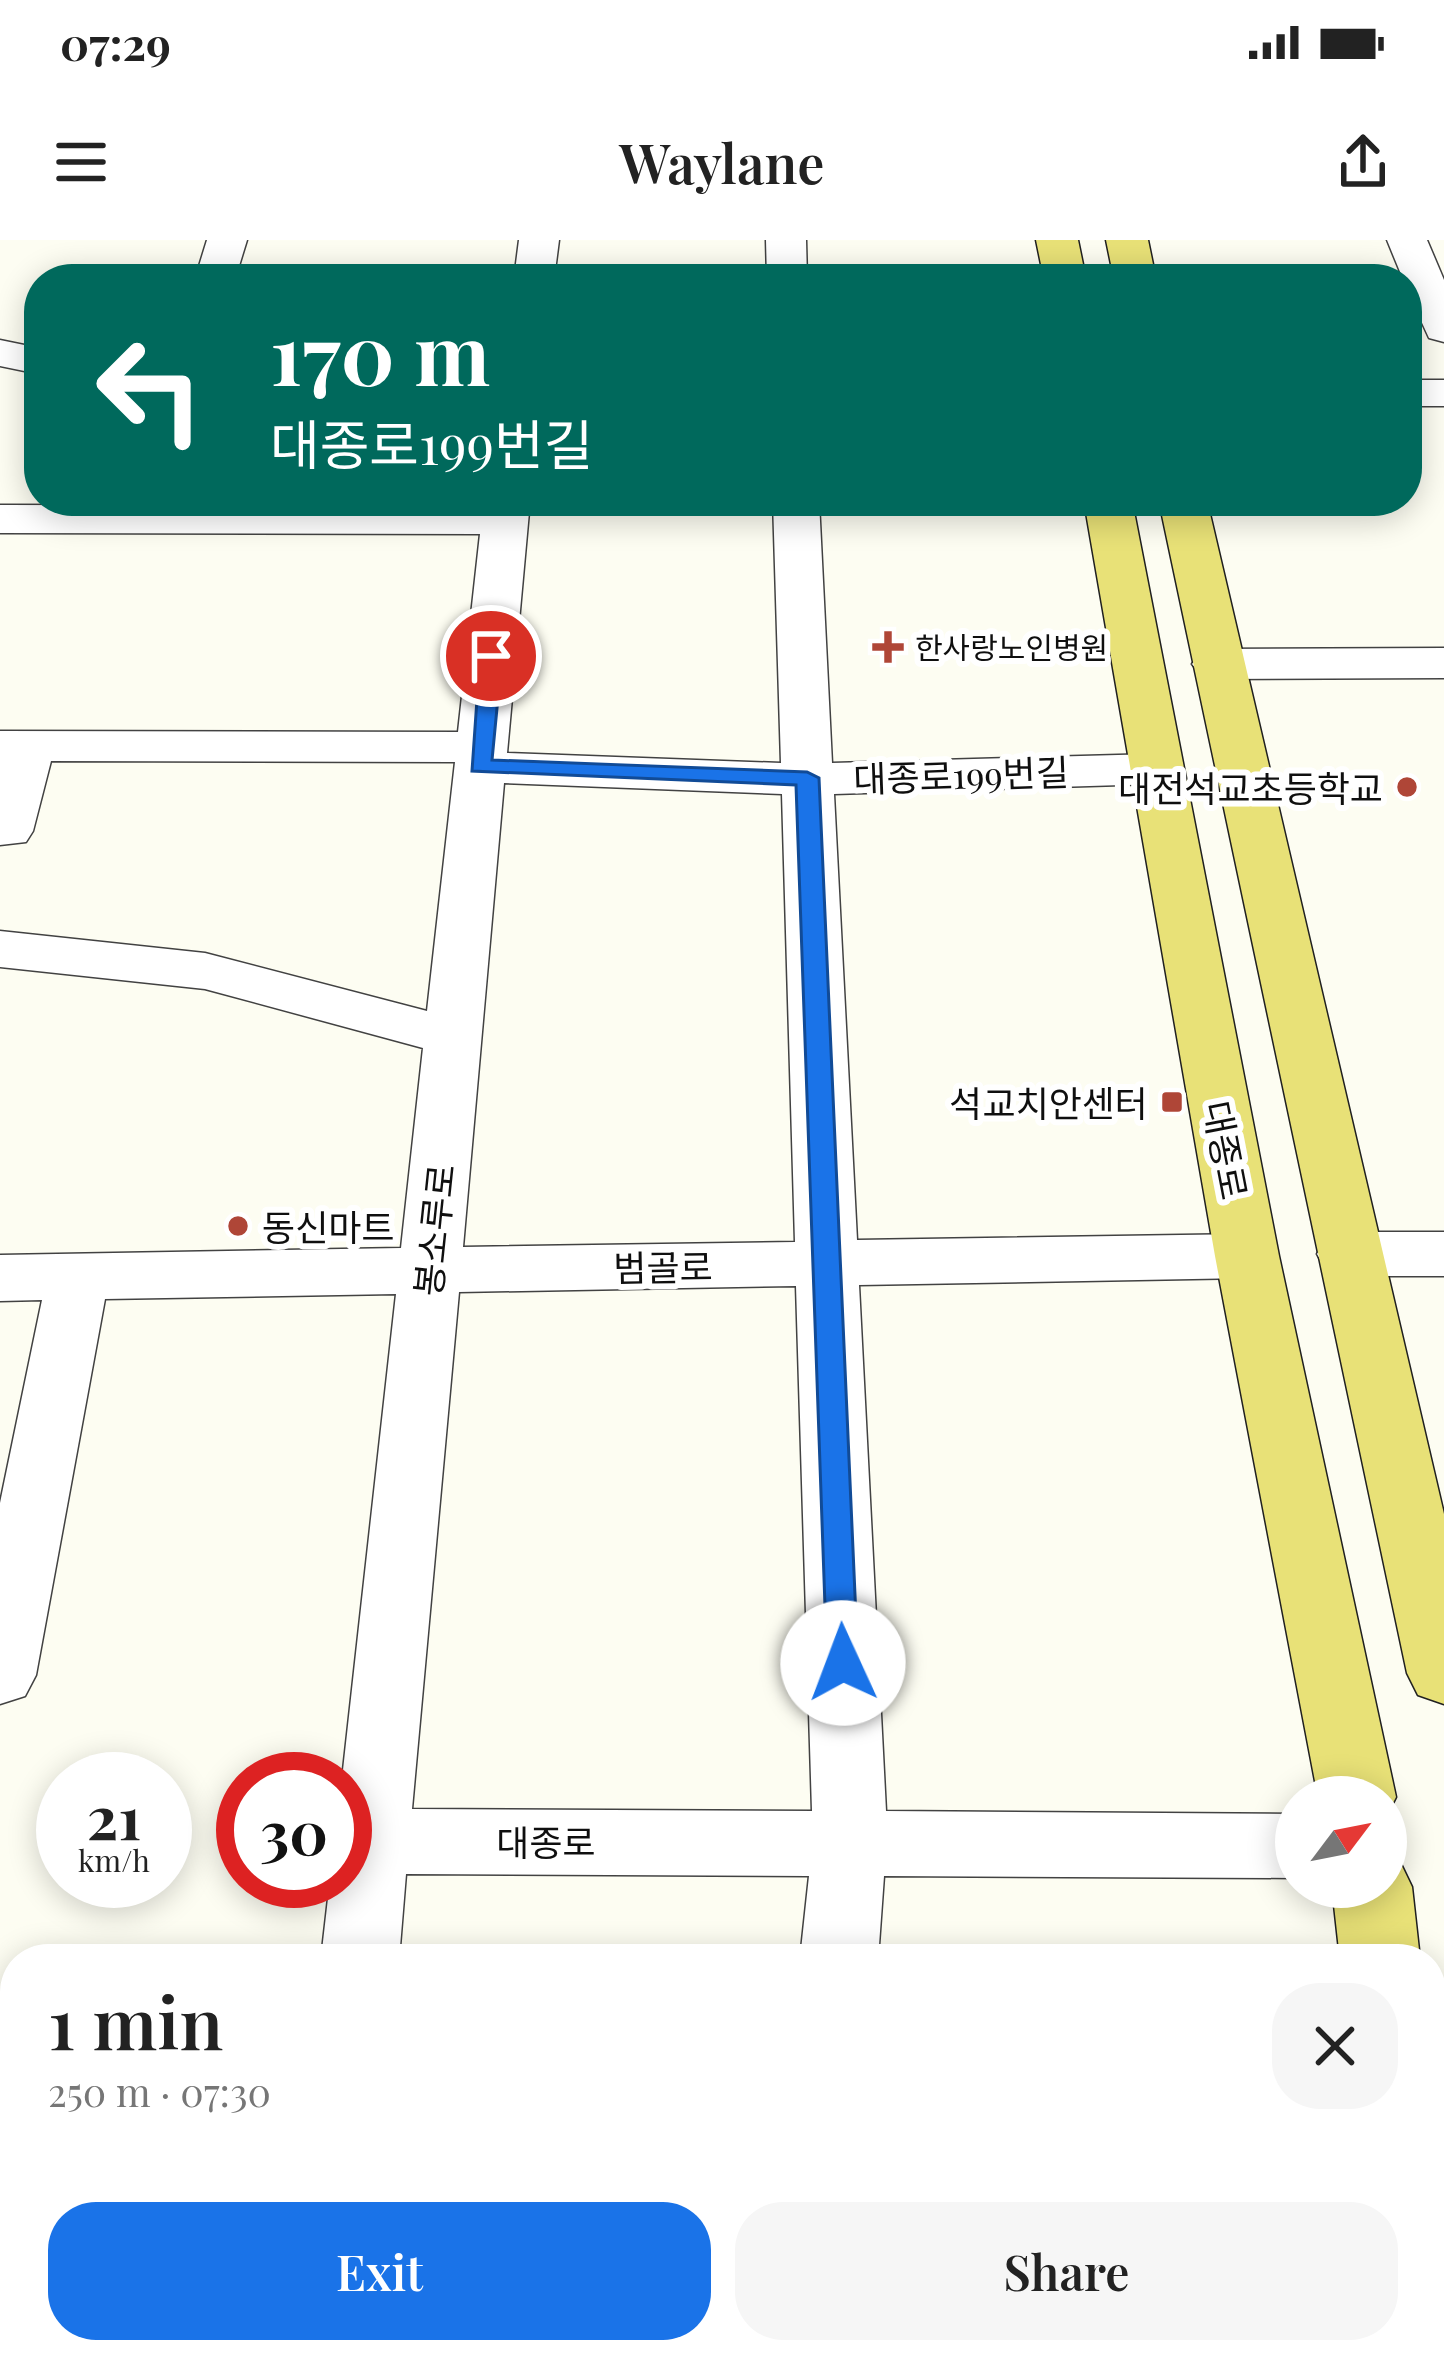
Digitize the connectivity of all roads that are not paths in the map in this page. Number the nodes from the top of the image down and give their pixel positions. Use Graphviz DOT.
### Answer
graph roads {
  1 [pos="1422,276"];
  2 [pos="1444,329"];
  3 [pos="169,516"];
  4 [pos="505,516"];
  5 [pos="797,516"];
  6 [pos="1111,516"];
  7 [pos="1187,516"];
  8 [pos="0,519"];
  9 [pos="1444,663"];
  10 [pos="1217,664"];
  11 [pos="14,746"];
  12 [pos="481,757"];
  13 [pos="1155,769"];
  14 [pos="807,778"];
  15 [pos="7,831"];
  16 [pos="0,950"];
  17 [pos="453,1037"];
  18 [pos="1348,1253"];
  19 [pos="1444,1254"];
  20 [pos="1247,1256"];
  21 [pos="827,1263"];
  22 [pos="429,1270"];
  23 [pos="79,1277"];
  24 [pos="0,1278"];
  25 [pos="1444,1672"];
  26 [pos="0,1675"];
  27 [pos="1353,1776"];
  28 [pos="372,1841"];
  29 [pos="850,1841"];
  30 [pos="1275,1846"];
  31 [pos="365,1908"];
  32 [pos="1374,1908"];
  33 [pos="362,1944"];
  34 [pos="840,1944"];
  35 [pos="1378,1944"];
  1 -- 2 [label="street"];
  3 -- 8 [label="street"];
  4 -- 12 [label="street, 봉소루로"];
  5 -- 14 [label="street"];
  6 -- 13 [label="main road, 대종로"];
  7 -- 10 [label="main road"];
  9 -- 10 [label="street"];
  10 -- 18 [label="main road"];
  11 -- 12 [label="street, 대종로199번길"];
  11 -- 15 [label="street"];
  12 -- 14 [label="street, 대종로199번길"];
  12 -- 17 [label="street, 봉소루로"];
  13 -- 14 [label="street, 대종로199번길"];
  13 -- 20 [label="main road, 대종로"];
  14 -- 21 [label="street"];
  16 -- 17 [label="street"];
  17 -- 22 [label="street, 봉소루로"];
  18 -- 19 [label="street"];
  18 -- 25 [label="main road"];
  20 -- 21 [label="street, 범골로"];
  20 -- 27 [label="main road, 대종로"];
  21 -- 22 [label="street, 범골로"];
  21 -- 29 [label="street"];
  22 -- 23 [label="street, 범골로"];
  22 -- 28 [label="street, 봉소루로"];
  23 -- 24 [label="street, 범골로"];
  23 -- 26 [label="street"];
  28 -- 29 [label="street, 대종로"];
  29 -- 30 [label="street, 대종로"];
  29 -- 34 [label="street"];
  31 -- 33 [label="street, 봉소루로"];
  32 -- 35 [label="main road"];
}
